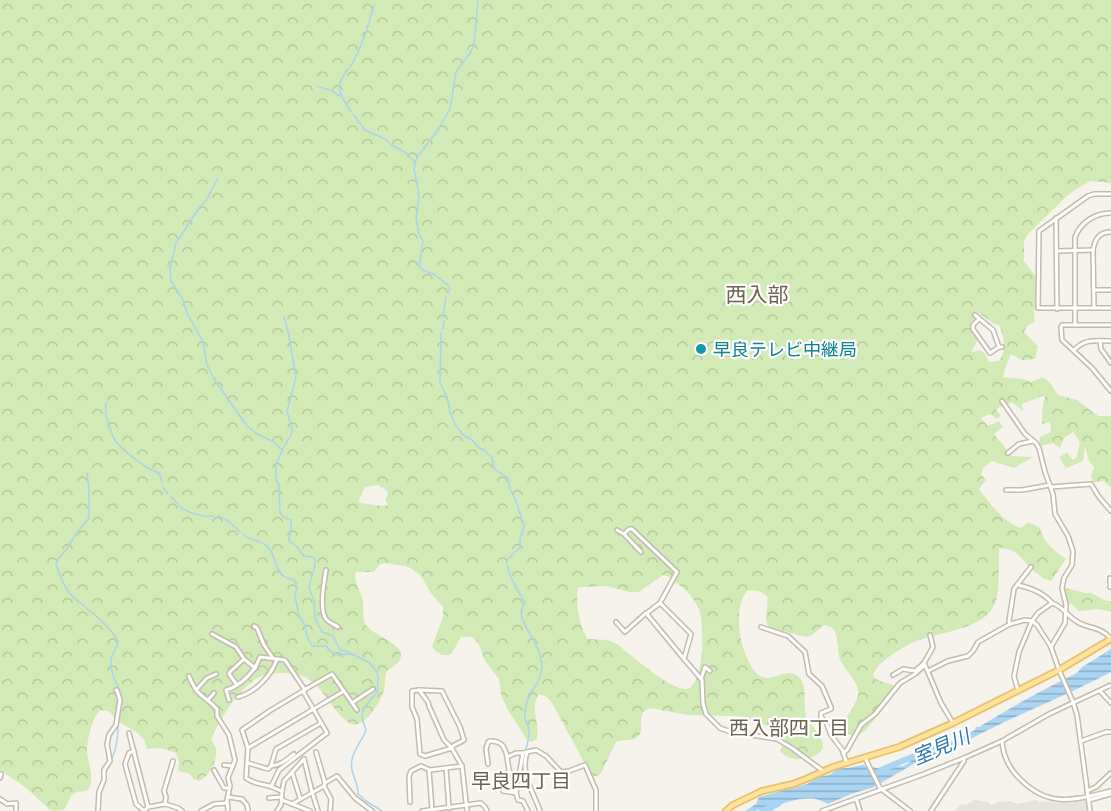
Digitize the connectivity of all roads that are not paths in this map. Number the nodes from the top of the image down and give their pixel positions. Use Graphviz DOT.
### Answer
graph roads {
  1 [pos="1111,194"];
  2 [pos="1111,213"];
  3 [pos="1056,218"];
  4 [pos="1111,232"];
  5 [pos="1075,250"];
  6 [pos="1093,250"];
  7 [pos="1057,251"];
  8 [pos="1094,290"];
  9 [pos="1111,290"];
  10 [pos="1075,308"];
  11 [pos="1094,308"];
  12 [pos="1111,308"];
  13 [pos="1057,309"];
  14 [pos="975,315"];
  15 [pos="979,319"];
  16 [pos="1075,325"];
  17 [pos="1111,325"];
  18 [pos="1100,341"];
  19 [pos="1111,341"];
  20 [pos="1074,351"];
  21 [pos="1111,363"];
  22 [pos="1111,391"];
  23 [pos="1002,401"];
  24 [pos="1033,441"];
  25 [pos="1008,453"];
  26 [pos="1050,486"];
  27 [pos="1006,490"];
  28 [pos="1111,511"];
  29 [pos="617,530"];
  30 [pos="624,534"];
  31 [pos="641,552"];
  32 [pos="1031,567"];
  33 [pos="327,570"];
  34 [pos="1110,580"];
  35 [pos="1018,585"];
  36 [pos="1110,586"];
  37 [pos="660,603"];
  38 [pos="1052,603"];
  39 [pos="1066,612"];
  40 [pos="646,613"];
  41 [pos="1032,621"];
  42 [pos="616,622"];
  43 [pos="1010,624"];
  44 [pos="254,626"];
  45 [pos="338,627"];
  46 [pos="761,627"];
  47 [pos="212,634"];
  48 [pos="930,635"];
  49 [pos="1111,639"];
  50 [pos="1051,647"];
  51 [pos="244,659"];
  52 [pos="275,659"];
  53 [pos="684,659"];
  54 [pos="925,664"];
  55 [pos="255,668"];
  56 [pos="710,671"];
  57 [pos="928,671"];
  58 [pos="1060,672"];
  59 [pos="216,674"];
  60 [pos="893,675"];
  61 [pos="189,676"];
  62 [pos="701,679"];
  63 [pos="237,685"];
  64 [pos="1111,685"];
  65 [pos="373,689"];
  66 [pos="116,690"];
  67 [pos="195,690"];
  68 [pos="304,690"];
  69 [pos="419,690"];
  70 [pos="344,691"];
  71 [pos="1018,691"];
  72 [pos="1100,691"];
  73 [pos="214,693"];
  74 [pos="238,697"];
  75 [pos="229,700"];
  76 [pos="207,701"];
  77 [pos="1073,701"];
  78 [pos="352,703"];
  79 [pos="1111,703"];
  80 [pos="313,709"];
  81 [pos="357,710"];
  82 [pos="321,723"];
  83 [pos="953,723"];
  84 [pos="1111,732"];
  85 [pos="129,733"];
  86 [pos="1002,741"];
  87 [pos="1081,741"];
  88 [pos="451,747"];
  89 [pos="248,748"];
  90 [pos="134,751"];
  91 [pos="316,752"];
  92 [pos="525,753"];
  93 [pos="843,753"];
  94 [pos="294,754"];
  95 [pos="507,757"];
  96 [pos="964,758"];
  97 [pos="866,759"];
  98 [pos="172,761"];
  99 [pos="846,762"];
  100 [pos="248,763"];
  101 [pos="488,764"];
  102 [pos="224,765"];
  103 [pos="233,766"];
  104 [pos="272,766"];
  105 [pos="462,766"];
  106 [pos="446,768"];
  107 [pos="214,770"];
  108 [pos="429,770"];
  109 [pos="823,771"];
  110 [pos="292,772"];
  111 [pos="1111,773"];
  112 [pos="325,785"];
  113 [pos="271,787"];
  114 [pos="517,787"];
  115 [pos="230,788"];
  116 [pos="881,789"];
  117 [pos="282,791"];
  118 [pos="503,791"];
  119 [pos="1088,791"];
  120 [pos="312,792"];
  121 [pos="1111,792"];
  122 [pos="516,793"];
  123 [pos="227,797"];
  124 [pos="269,798"];
  125 [pos="300,798"];
  126 [pos="856,798"];
  127 [pos="1088,798"];
  128 [pos="0,799"];
  129 [pos="281,799"];
  130 [pos="410,802"];
  131 [pos="227,803"];
  132 [pos="165,804"];
  133 [pos="292,804"];
  134 [pos="467,805"];
  135 [pos="148,807"];
  136 [pos="449,808"];
  137 [pos="432,809"];
  138 [pos="280,810"];
  139 [pos="829,810"];
  140 [pos="16,811"];
  141 [pos="98,811"];
  142 [pos="144,811"];
  143 [pos="182,811"];
  144 [pos="201,811"];
  145 [pos="228,811"];
  146 [pos="248,811"];
  147 [pos="310,811"];
  148 [pos="318,811"];
  149 [pos="330,811"];
  150 [pos="372,811"];
  151 [pos="422,811"];
  152 [pos="467,811"];
  153 [pos="487,811"];
  154 [pos="528,811"];
  155 [pos="540,811"];
  156 [pos="596,811"];
  157 [pos="726,811"];
  158 [pos="822,811"];
  159 [pos="860,811"];
  160 [pos="910,811"];
  161 [pos="931,811"];
  162 [pos="1090,811"];
  1 -- 3 [label="street"];
  2 -- 5 [label="street"];
  3 -- 7 [label="street"];
  3 -- 13 [label="street"];
  4 -- 6 [label="street"];
  5 -- 6 [label="street"];
  5 -- 7 [label="street"];
  5 -- 10 [label="street"];
  6 -- 8 [label="street"];
  7 -- 13 [label="street"];
  8 -- 9 [label="street"];
  8 -- 11 [label="street"];
  10 -- 11 [label="street"];
  10 -- 13 [label="street"];
  10 -- 16 [label="street"];
  11 -- 12 [label="street"];
  14 -- 15 [label="street"];
  15 -- 15 [label="street"];
  16 -- 17 [label="street"];
  16 -- 20 [label="street"];
  18 -- 19 [label="street"];
  18 -- 20 [label="street"];
  18 -- 21 [label="street"];
  20 -- 22 [label="street"];
  23 -- 24 [label="street"];
  24 -- 25 [label="street"];
  24 -- 26 [label="street"];
  26 -- 27 [label="street"];
  26 -- 28 [label="street"];
  26 -- 39 [label="street"];
  29 -- 30 [label="street"];
  30 -- 31 [label="street"];
  30 -- 37 [label="street"];
  32 -- 35 [label="street"];
  33 -- 45 [label="street"];
  34 -- 36 [label="street"];
  35 -- 38 [label="street"];
  35 -- 43 [label="street"];
  37 -- 40 [label="street"];
  37 -- 53 [label="street"];
  38 -- 39 [label="street"];
  38 -- 41 [label="street"];
  39 -- 49 [label="street"];
  39 -- 50 [label="street"];
  40 -- 42 [label="street"];
  40 -- 53 [label="street"];
  41 -- 43 [label="street"];
  41 -- 50 [label="street"];
  41 -- 71 [label="street"];
  43 -- 57 [label="street"];
  44 -- 52 [label="street"];
  46 -- 93 [label="street"];
  47 -- 51 [label="street"];
  48 -- 54 [label="street"];
  49 -- 58 [label="main road"];
  50 -- 58 [label="street"];
  51 -- 55 [label="street"];
  51 -- 63 [label="street"];
  52 -- 55 [label="street"];
  52 -- 68 [label="street"];
  52 -- 74 [label="street"];
  53 -- 62 [label="street"];
  54 -- 57 [label="street"];
  54 -- 60 [label="street"];
  54 -- 93 [label="street"];
  55 -- 63 [label="street"];
  56 -- 62 [label="street"];
  57 -- 83 [label="street"];
  58 -- 71 [label="main road"];
  58 -- 77 [label="street"];
  59 -- 67 [label="street"];
  61 -- 67 [label="street"];
  62 -- 109 [label="street"];
  63 -- 75 [label="street"];
  64 -- 72 [label="street"];
  65 -- 78 [label="street"];
  66 -- 141 [label="street"];
  67 -- 76 [label="street"];
  68 -- 70 [label="street"];
  68 -- 80 [label="street"];
  68 -- 89 [label="street"];
  69 -- 88 [label="street"];
  69 -- 88 [label="street"];
  69 -- 88 [label="street"];
  70 -- 78 [label="street"];
  70 -- 80 [label="street"];
  71 -- 83 [label="main road"];
  72 -- 77 [label="street"];
  72 -- 79 [label="street"];
  73 -- 76 [label="street"];
  76 -- 103 [label="street"];
  77 -- 86 [label="street"];
  77 -- 87 [label="street"];
  78 -- 81 [label="street"];
  80 -- 82 [label="street"];
  80 -- 89 [label="street"];
  82 -- 104 [label="street"];
  82 -- 113 [label="street"];
  83 -- 97 [label="main road"];
  84 -- 87 [label="street"];
  85 -- 90 [label="street"];
  86 -- 96 [label="street"];
  86 -- 127 [label="street"];
  87 -- 119 [label="street"];
  88 -- 105 [label="street"];
  89 -- 100 [label="street"];
  90 -- 135 [label="street"];
  90 -- 142 [label="street"];
  91 -- 112 [label="street"];
  92 -- 95 [label="street"];
  92 -- 114 [label="street"];
  92 -- 155 [label="street"];
  92 -- 156 [label="street"];
  93 -- 99 [label="street"];
  94 -- 104 [label="street"];
  95 -- 101 [label="street"];
  95 -- 114 [label="street"];
  96 -- 116 [label="street"];
  96 -- 161 [label="street"];
  97 -- 99 [label="main road"];
  97 -- 116 [label="street"];
  98 -- 132 [label="street"];
  99 -- 109 [label="main road"];
  100 -- 104 [label="street"];
  100 -- 113 [label="street"];
  102 -- 103 [label="street"];
  103 -- 115 [label="street"];
  105 -- 106 [label="street"];
  105 -- 134 [label="street"];
  106 -- 108 [label="street"];
  106 -- 136 [label="street"];
  107 -- 115 [label="street"];
  108 -- 130 [label="street"];
  108 -- 137 [label="street"];
  109 -- 157 [label="main road"];
  110 -- 117 [label="street"];
  110 -- 120 [label="street"];
  110 -- 125 [label="street"];
  111 -- 119 [label="street"];
  112 -- 120 [label="street"];
  112 -- 149 [label="street"];
  112 -- 150 [label="street"];
  113 -- 117 [label="street"];
  114 -- 122 [label="street"];
  115 -- 123 [label="street"];
  116 -- 126 [label="street"];
  116 -- 160 [label="street"];
  117 -- 129 [label="street"];
  118 -- 122 [label="street"];
  119 -- 127 [label="street"];
  120 -- 125 [label="street"];
  120 -- 148 [label="street"];
  121 -- 127 [label="street"];
  122 -- 154 [label="street"];
  123 -- 131 [label="street"];
  123 -- 146 [label="street"];
  124 -- 129 [label="street"];
  125 -- 133 [label="street"];
  126 -- 139 [label="street"];
  126 -- 159 [label="street"];
  127 -- 162 [label="street"];
  128 -- 140 [label="street"];
  129 -- 133 [label="street"];
  129 -- 138 [label="street"];
  131 -- 144 [label="street"];
  131 -- 145 [label="street"];
  132 -- 135 [label="street"];
  132 -- 143 [label="street"];
  133 -- 147 [label="street"];
  134 -- 136 [label="street"];
  134 -- 152 [label="street"];
  134 -- 153 [label="street"];
  135 -- 142 [label="street"];
  136 -- 137 [label="street"];
  137 -- 151 [label="street"];
  139 -- 158 [label="street"];
}
